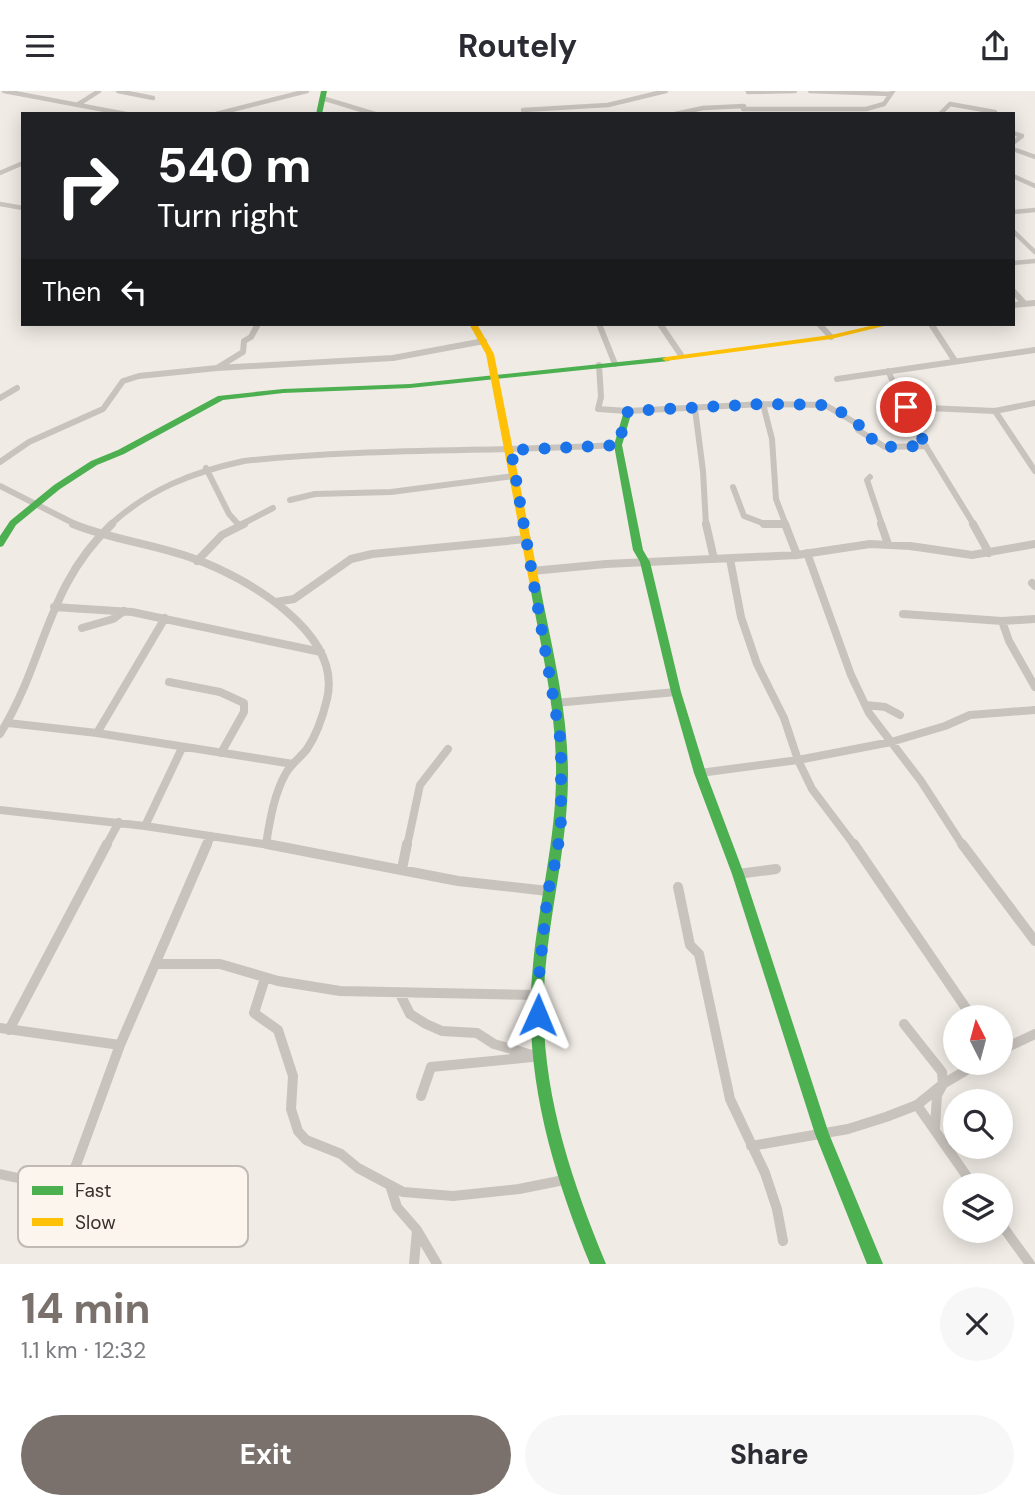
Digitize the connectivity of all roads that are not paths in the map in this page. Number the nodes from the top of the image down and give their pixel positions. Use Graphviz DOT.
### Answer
graph roads {
  1 [pos="4,91"];
  2 [pos="99,91"];
  3 [pos="118,91"];
  4 [pos="307,91"];
  5 [pos="666,91"];
  6 [pos="748,91"];
  7 [pos="795,91"];
  8 [pos="810,91"];
  9 [pos="891,93"];
  10 [pos="323,94"];
  11 [pos="153,99"];
  12 [pos="77,105"];
  13 [pos="523,110"];
  14 [pos="743,110"];
  15 [pos="115,112"];
  16 [pos="224,112"];
  17 [pos="319,112"];
  18 [pos="369,112"];
  19 [pos="685,112"];
  20 [pos="811,112"];
  21 [pos="942,112"];
  22 [pos="995,112"];
  23 [pos="1015,150"];
  24 [pos="1035,157"];
  25 [pos="21,164"];
  26 [pos="0,173"];
  27 [pos="1015,177"];
  28 [pos="1035,186"];
  29 [pos="21,199"];
  30 [pos="0,204"];
  31 [pos="9,205"];
  32 [pos="21,208"];
  33 [pos="1035,210"];
  34 [pos="1015,212"];
  35 [pos="1015,233"];
  36 [pos="1035,252"];
  37 [pos="1035,261"];
  38 [pos="1015,264"];
  39 [pos="1015,293"];
  40 [pos="1025,303"];
  41 [pos="1035,303"];
  42 [pos="1015,305"];
  43 [pos="257,326"];
  44 [pos="474,326"];
  45 [pos="600,326"];
  46 [pos="661,326"];
  47 [pos="821,326"];
  48 [pos="879,326"];
  49 [pos="931,326"];
  50 [pos="831,337"];
  51 [pos="484,341"];
  52 [pos="1034,351"];
  53 [pos="681,355"];
  54 [pos="955,361"];
  55 [pos="615,364"];
  56 [pos="599,365"];
  57 [pos="217,368"];
  58 [pos="888,371"];
  59 [pos="495,376"];
  60 [pos="836,379"];
  61 [pos="17,388"];
  62 [pos="0,398"];
  63 [pos="1035,403"];
  64 [pos="763,404"];
  65 [pos="906,407"];
  66 [pos="695,409"];
  67 [pos="628,411"];
  68 [pos="995,411"];
  69 [pos="618,445"];
  70 [pos="926,446"];
  71 [pos="511,450"];
  72 [pos="0,462"];
  73 [pos="206,468"];
  74 [pos="1035,471"];
  75 [pos="514,476"];
  76 [pos="870,477"];
  77 [pos="0,486"];
  78 [pos="733,487"];
  79 [pos="290,500"];
  80 [pos="36,506"];
  81 [pos="273,508"];
  82 [pos="238,524"];
  83 [pos="784,524"];
  84 [pos="100,534"];
  85 [pos="527,539"];
  86 [pos="0,544"];
  87 [pos="888,544"];
  88 [pos="1035,544"];
  89 [pos="807,553"];
  90 [pos="989,553"];
  91 [pos="796,555"];
  92 [pos="714,559"];
  93 [pos="730,559"];
  94 [pos="197,561"];
  95 [pos="645,562"];
  96 [pos="532,571"];
  97 [pos="276,603"];
  98 [pos="54,607"];
  99 [pos="124,611"];
  100 [pos="903,614"];
  101 [pos="164,618"];
  102 [pos="1035,619"];
  103 [pos="1002,621"];
  104 [pos="82,628"];
  105 [pos="321,652"];
  106 [pos="169,682"];
  107 [pos="1035,687"];
  108 [pos="676,692"];
  109 [pos="555,703"];
  110 [pos="866,705"];
  111 [pos="1035,710"];
  112 [pos="900,715"];
  113 [pos="8,723"];
  114 [pos="96,733"];
  115 [pos="0,734"];
  116 [pos="891,742"];
  117 [pos="182,748"];
  118 [pos="448,749"];
  119 [pos="221,753"];
  120 [pos="798,760"];
  121 [pos="293,764"];
  122 [pos="700,773"];
  123 [pos="0,810"];
  124 [pos="119,823"];
  125 [pos="145,826"];
  126 [pos="211,836"];
  127 [pos="266,844"];
  128 [pos="401,869"];
  129 [pos="776,869"];
  130 [pos="738,873"];
  131 [pos="678,887"];
  132 [pos="548,891"];
  133 [pos="1035,941"];
  134 [pos="157,964"];
  135 [pos="265,978"];
  136 [pos="400,994"];
  137 [pos="537,995"];
  138 [pos="964,1005"];
  139 [pos="904,1024"];
  140 [pos="5,1029"];
  141 [pos="1035,1034"];
  142 [pos="1013,1044"];
  143 [pos="120,1045"];
  144 [pos="539,1057"];
  145 [pos="958,1075"];
  146 [pos="943,1084"];
  147 [pos="421,1096"];
  148 [pos="917,1105"];
  149 [pos="935,1128"];
  150 [pos="822,1134"];
  151 [pos="751,1146"];
  152 [pos="76,1166"];
  153 [pos="965,1173"];
  154 [pos="0,1174"];
  155 [pos="18,1178"];
  156 [pos="565,1180"];
  157 [pos="390,1185"];
  158 [pos="416,1230"];
  159 [pos="783,1241"];
  160 [pos="1013,1241"];
  161 [pos="414,1264"];
  162 [pos="437,1264"];
  163 [pos="598,1264"];
  164 [pos="874,1264"];
  165 [pos="1030,1264"];
  1 -- 12 [label="street"];
  2 -- 12 [label="street"];
  3 -- 11 [label="street"];
  4 -- 16 [label="street"];
  5 -- 13 [label="street"];
  6 -- 7 [label="street"];
  6 -- 14 [label="street"];
  8 -- 9 [label="street"];
  9 -- 20 [label="street"];
  10 -- 17 [label="street"];
  10 -- 18 [label="street"];
  12 -- 15 [label="street"];
  14 -- 19 [label="street"];
  14 -- 20 [label="street"];
  21 -- 22 [label="street"];
  23 -- 24 [label="street"];
  25 -- 26 [label="street"];
  27 -- 28 [label="street"];
  29 -- 31 [label="street"];
  30 -- 31 [label="street"];
  31 -- 32 [label="street"];
  33 -- 34 [label="street"];
  35 -- 36 [label="street"];
  37 -- 38 [label="street"];
  39 -- 40 [label="street"];
  40 -- 41 [label="street"];
  40 -- 42 [label="street"];
  43 -- 57 [label="street"];
  44 -- 51 [label="street"];
  45 -- 55 [label="street"];
  46 -- 53 [label="street"];
  47 -- 50 [label="street"];
  48 -- 50 [label="street"];
  49 -- 54 [label="street"];
  50 -- 53 [label="street"];
  51 -- 57 [label="street"];
  51 -- 59 [label="street"];
  52 -- 54 [label="street"];
  53 -- 55 [label="street"];
  54 -- 58 [label="street"];
  55 -- 56 [label="street"];
  56 -- 59 [label="street"];
  56 -- 67 [label="street"];
  57 -- 72 [label="street"];
  58 -- 60 [label="street"];
  58 -- 65 [label="street"];
  59 -- 71 [label="street"];
  59 -- 80 [label="street"];
  61 -- 62 [label="street"];
  63 -- 68 [label="street"];
  64 -- 66 [label="street"];
  64 -- 70 [label="street"];
  64 -- 83 [label="street"];
  65 -- 68 [label="street"];
  65 -- 70 [label="street"];
  66 -- 67 [label="street"];
  66 -- 92 [label="street"];
  67 -- 69 [label="street"];
  68 -- 74 [label="street"];
  69 -- 71 [label="street"];
  69 -- 95 [label="street"];
  70 -- 90 [label="street"];
  71 -- 73 [label="street"];
  71 -- 75 [label="street"];
  73 -- 82 [label="street"];
  73 -- 84 [label="street"];
  75 -- 79 [label="street"];
  75 -- 85 [label="street"];
  76 -- 87 [label="street"];
  77 -- 80 [label="street"];
  78 -- 83 [label="street"];
  80 -- 84 [label="street"];
  80 -- 86 [label="street"];
  81 -- 82 [label="street"];
  82 -- 94 [label="street"];
  83 -- 91 [label="street"];
  84 -- 94 [label="street"];
  84 -- 98 [label="street"];
  85 -- 96 [label="street"];
  85 -- 97 [label="street"];
  87 -- 89 [label="street"];
  87 -- 90 [label="street"];
  88 -- 90 [label="street"];
  89 -- 91 [label="street"];
  89 -- 110 [label="street"];
  91 -- 93 [label="street"];
  92 -- 93 [label="street"];
  92 -- 95 [label="street"];
  93 -- 120 [label="street"];
  94 -- 97 [label="street"];
  95 -- 96 [label="street"];
  95 -- 108 [label="street"];
  96 -- 109 [label="street"];
  97 -- 105 [label="street"];
  98 -- 99 [label="street"];
  98 -- 113 [label="street"];
  99 -- 101 [label="street"];
  99 -- 104 [label="street"];
  100 -- 103 [label="street"];
  101 -- 105 [label="street"];
  101 -- 114 [label="street"];
  102 -- 103 [label="street"];
  103 -- 107 [label="street"];
  105 -- 121 [label="street"];
  106 -- 119 [label="street"];
  108 -- 109 [label="street"];
  108 -- 122 [label="street"];
  109 -- 132 [label="street"];
  110 -- 112 [label="street"];
  110 -- 116 [label="street"];
  111 -- 116 [label="street"];
  113 -- 114 [label="street"];
  113 -- 115 [label="street"];
  114 -- 117 [label="street"];
  116 -- 120 [label="street"];
  116 -- 133 [label="street"];
  117 -- 119 [label="street"];
  117 -- 125 [label="street"];
  118 -- 128 [label="street"];
  119 -- 121 [label="street"];
  120 -- 122 [label="street"];
  120 -- 138 [label="street"];
  121 -- 127 [label="street"];
  122 -- 130 [label="street"];
  123 -- 124 [label="street"];
  124 -- 125 [label="street"];
  124 -- 140 [label="street"];
  125 -- 126 [label="street"];
  126 -- 127 [label="street"];
  126 -- 134 [label="street"];
  127 -- 128 [label="street"];
  128 -- 132 [label="street"];
  129 -- 130 [label="street"];
  130 -- 150 [label="street"];
  131 -- 151 [label="street"];
  132 -- 137 [label="street"];
  134 -- 135 [label="street"];
  134 -- 143 [label="street"];
  135 -- 136 [label="street"];
  135 -- 157 [label="street"];
  136 -- 137 [label="street"];
  136 -- 144 [label="street"];
  137 -- 144 [label="street"];
  139 -- 146 [label="street"];
  140 -- 143 [label="street"];
  141 -- 142 [label="street"];
  143 -- 152 [label="street"];
  144 -- 147 [label="street"];
  144 -- 156 [label="street"];
  145 -- 146 [label="street"];
  146 -- 148 [label="street"];
  146 -- 149 [label="street"];
  148 -- 149 [label="street"];
  148 -- 150 [label="street"];
  149 -- 153 [label="street"];
  150 -- 151 [label="street"];
  150 -- 164 [label="street"];
  151 -- 159 [label="street"];
  154 -- 155 [label="street"];
  156 -- 157 [label="street"];
  156 -- 163 [label="street"];
  157 -- 158 [label="street"];
  158 -- 161 [label="street"];
  158 -- 162 [label="street"];
  160 -- 165 [label="street"];
}
